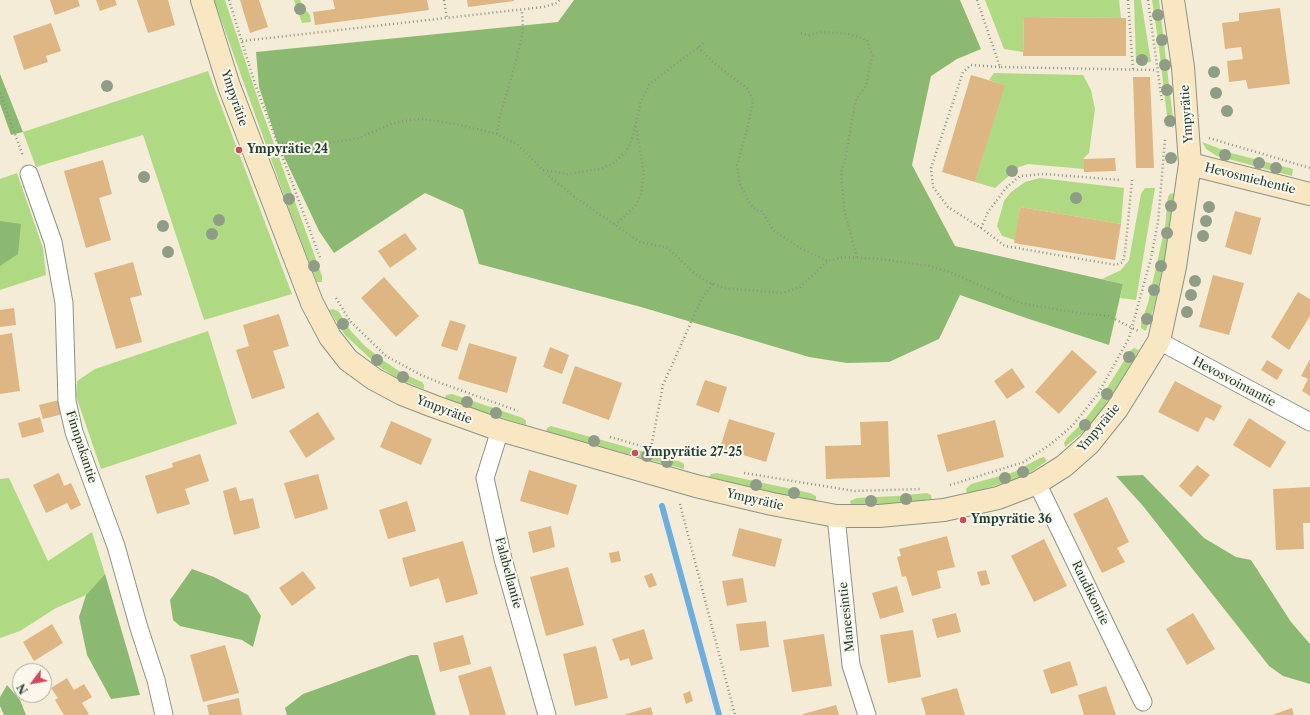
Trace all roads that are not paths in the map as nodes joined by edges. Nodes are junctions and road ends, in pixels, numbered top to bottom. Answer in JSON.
{"nodes":[{"id":1,"x":202,"y":0,"type":"edge"},
{"id":2,"x":1173,"y":0,"type":"edge"},
{"id":3,"x":1190,"y":164,"type":"junction"},
{"id":4,"x":29,"y":174,"type":"dead end"},
{"id":5,"x":1310,"y":194,"type":"edge"},
{"id":6,"x":1159,"y":341,"type":"junction"},
{"id":7,"x":1310,"y":422,"type":"edge"},
{"id":8,"x":500,"y":430,"type":"junction"},
{"id":9,"x":1037,"y":483,"type":"junction"},
{"id":10,"x":836,"y":516,"type":"junction"},
{"id":11,"x":1143,"y":702,"type":"dead end"},
{"id":12,"x":164,"y":715,"type":"edge"},
{"id":13,"x":547,"y":715,"type":"edge"},
{"id":14,"x":867,"y":715,"type":"edge"}],
"edges":[{"from":1,"to":8,"type":"street","name":"Ympyrätie"},
{"from":2,"to":3,"type":"street","name":"Ympyrätie"},
{"from":3,"to":5,"type":"street","name":"Hevosmiehentie"},
{"from":3,"to":6,"type":"street","name":"Ympyrätie"},
{"from":4,"to":12,"type":"street","name":"Finnpakantie"},
{"from":6,"to":7,"type":"street","name":"Hevosvoimantie"},
{"from":6,"to":9,"type":"street","name":"Ympyrätie"},
{"from":8,"to":10,"type":"street","name":"Ympyrätie"},
{"from":8,"to":13,"type":"street","name":"Falabellantie"},
{"from":9,"to":10,"type":"street","name":"Ympyrätie"},
{"from":9,"to":11,"type":"street","name":"Raudikontie"},
{"from":10,"to":14,"type":"street","name":"Maneesintie"}]}
